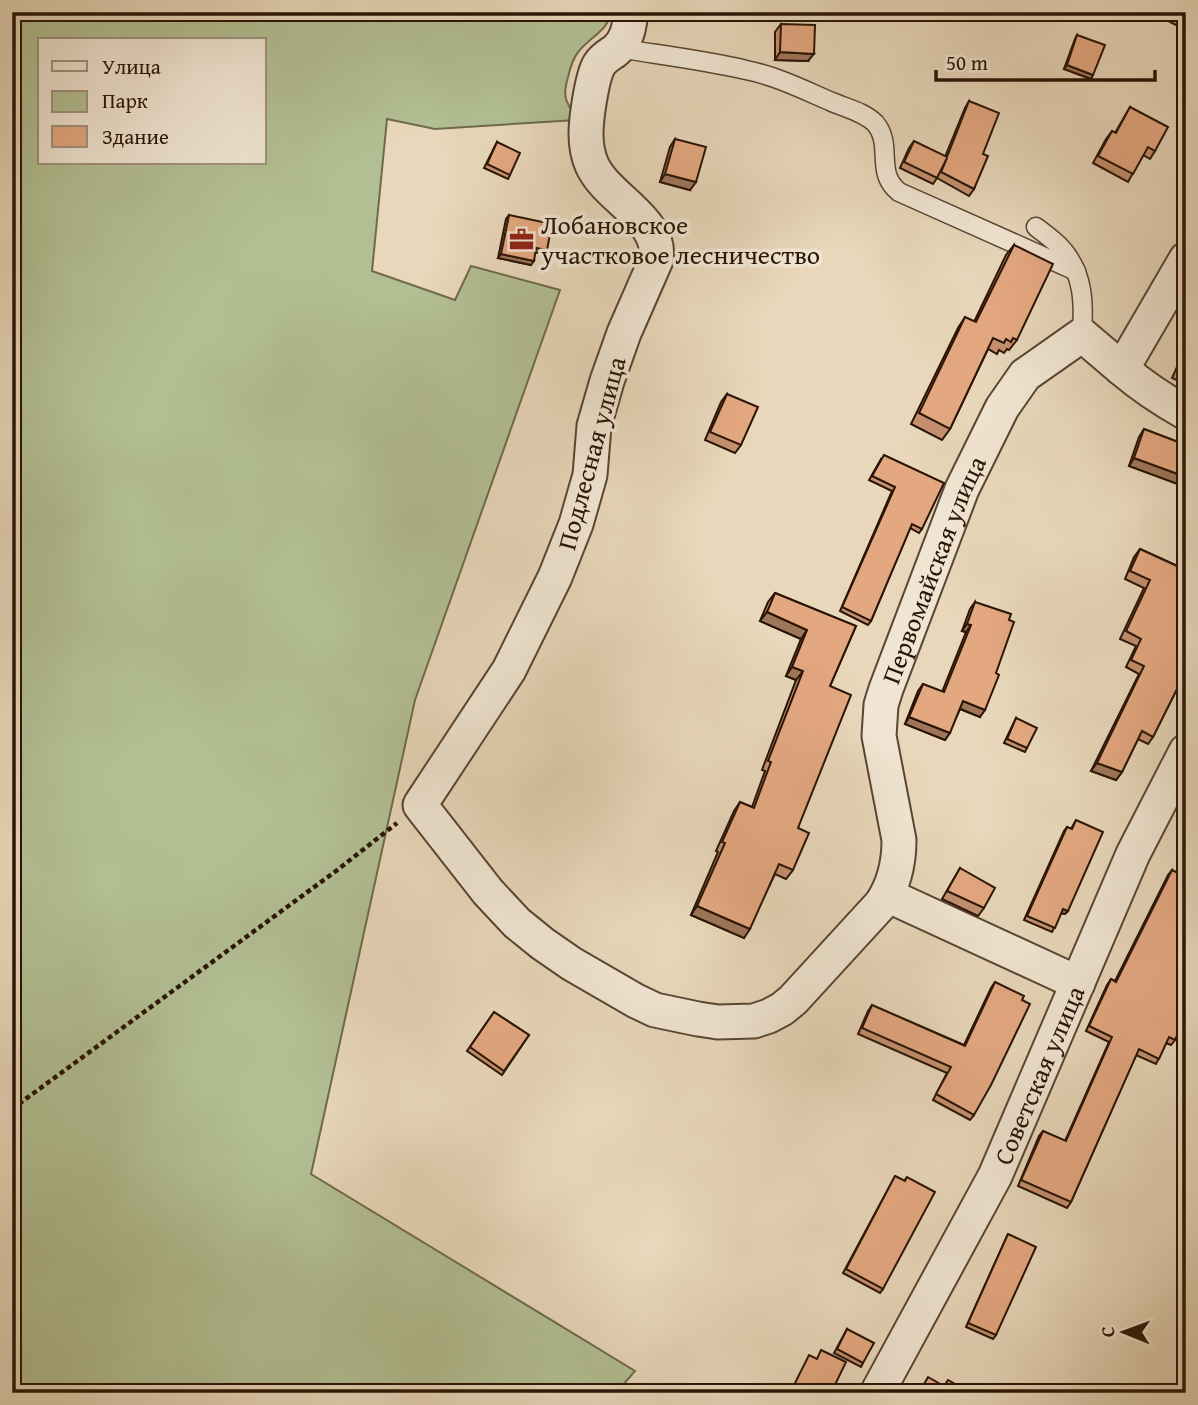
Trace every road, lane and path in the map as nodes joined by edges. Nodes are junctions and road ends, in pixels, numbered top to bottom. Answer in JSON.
{"nodes":[{"id":1,"x":631,"y":12,"type":"edge"},
{"id":2,"x":618,"y":48,"type":"junction"},
{"id":3,"x":1036,"y":227,"type":"dead end"},
{"id":4,"x":1186,"y":259,"type":"edge"},
{"id":5,"x":1076,"y":271,"type":"junction"},
{"id":6,"x":1082,"y":335,"type":"junction"},
{"id":7,"x":1122,"y":369,"type":"junction"},
{"id":8,"x":1186,"y":413,"type":"edge"},
{"id":9,"x":1186,"y":751,"type":"edge"},
{"id":10,"x":420,"y":805,"type":"junction"},
{"id":11,"x":887,"y":895,"type":"junction"},
{"id":12,"x":1078,"y":983,"type":"junction"},
{"id":13,"x":12,"y":1109,"type":"edge"},
{"id":14,"x":877,"y":1393,"type":"edge"}],
"edges":[{"from":1,"to":2,"type":"street","name":"Подлесная улица"},
{"from":2,"to":5,"type":"lane"},
{"from":2,"to":10,"type":"street","name":"Подлесная улица"},
{"from":3,"to":5,"type":"lane"},
{"from":4,"to":7,"type":"street"},
{"from":5,"to":6,"type":"lane"},
{"from":6,"to":7,"type":"street"},
{"from":6,"to":11,"type":"street","name":"Первомайская улица"},
{"from":7,"to":8,"type":"street"},
{"from":9,"to":12,"type":"street","name":"Советская улица"},
{"from":10,"to":11,"type":"street","name":"Первомайская улица"},
{"from":10,"to":13,"type":"path"},
{"from":11,"to":12,"type":"street"},
{"from":12,"to":14,"type":"street","name":"Советская улица"}]}
